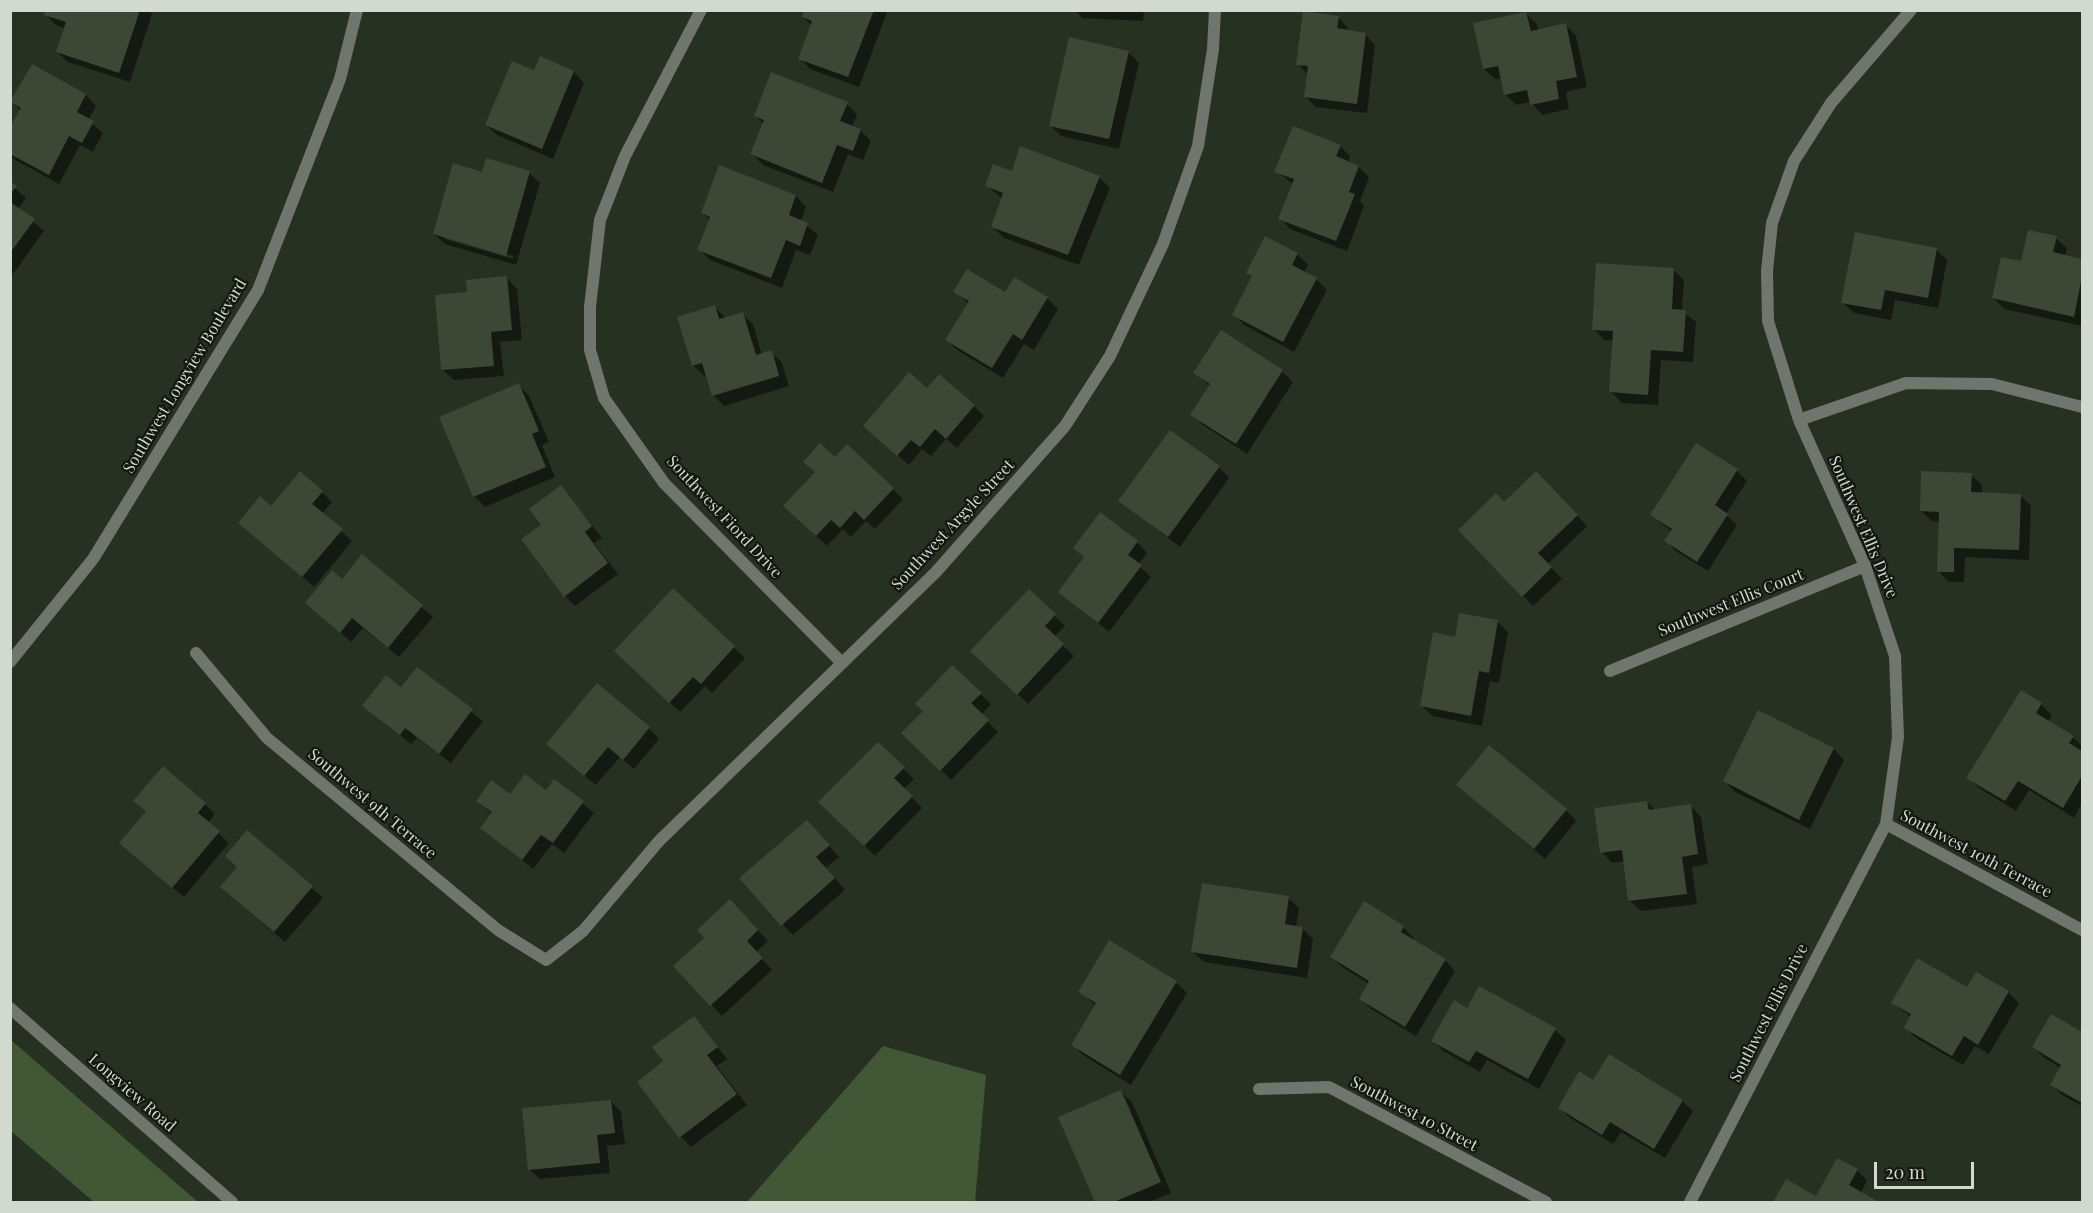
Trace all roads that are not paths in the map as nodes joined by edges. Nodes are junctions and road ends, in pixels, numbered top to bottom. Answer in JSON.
{"nodes":[{"id":1,"x":357,"y":10,"type":"edge"},
{"id":2,"x":701,"y":10,"type":"edge"},
{"id":3,"x":1215,"y":10,"type":"edge"},
{"id":4,"x":1911,"y":10,"type":"edge"},
{"id":5,"x":2082,"y":407,"type":"edge"},
{"id":6,"x":1799,"y":420,"type":"junction"},
{"id":7,"x":1865,"y":566,"type":"junction"},
{"id":8,"x":196,"y":653,"type":"dead end"},
{"id":9,"x":10,"y":662,"type":"edge"},
{"id":10,"x":842,"y":663,"type":"junction"},
{"id":11,"x":1610,"y":671,"type":"dead end"},
{"id":12,"x":1886,"y":824,"type":"junction"},
{"id":13,"x":2082,"y":930,"type":"edge"},
{"id":14,"x":546,"y":960,"type":"joint"},
{"id":15,"x":10,"y":1008,"type":"edge"},
{"id":16,"x":1259,"y":1089,"type":"dead end"},
{"id":17,"x":232,"y":1203,"type":"edge"},
{"id":18,"x":1546,"y":1203,"type":"edge"},
{"id":19,"x":1690,"y":1203,"type":"edge"}],
"edges":[{"from":1,"to":9,"type":"street","name":"Southwest Longview Boulevard"},
{"from":2,"to":10,"type":"street","name":"Southwest Fiord Drive"},
{"from":3,"to":10,"type":"street","name":"Southwest Argyle Street"},
{"from":4,"to":6,"type":"street","name":"Southwest Ellis Drive"},
{"from":5,"to":6,"type":"street"},
{"from":6,"to":7,"type":"street","name":"Southwest Ellis Drive"},
{"from":7,"to":11,"type":"street","name":"Southwest Ellis Court"},
{"from":7,"to":12,"type":"street","name":"Southwest Ellis Drive"},
{"from":8,"to":14,"type":"street","name":"Southwest 9th Terrace"},
{"from":10,"to":14,"type":"street","name":"Southwest Argyle Street"},
{"from":12,"to":13,"type":"street","name":"Southwest 10th Terrace"},
{"from":12,"to":19,"type":"street","name":"Southwest Ellis Drive"},
{"from":15,"to":17,"type":"street","name":"Longview Road"},
{"from":16,"to":18,"type":"street","name":"Southwest 10 Street"}]}
